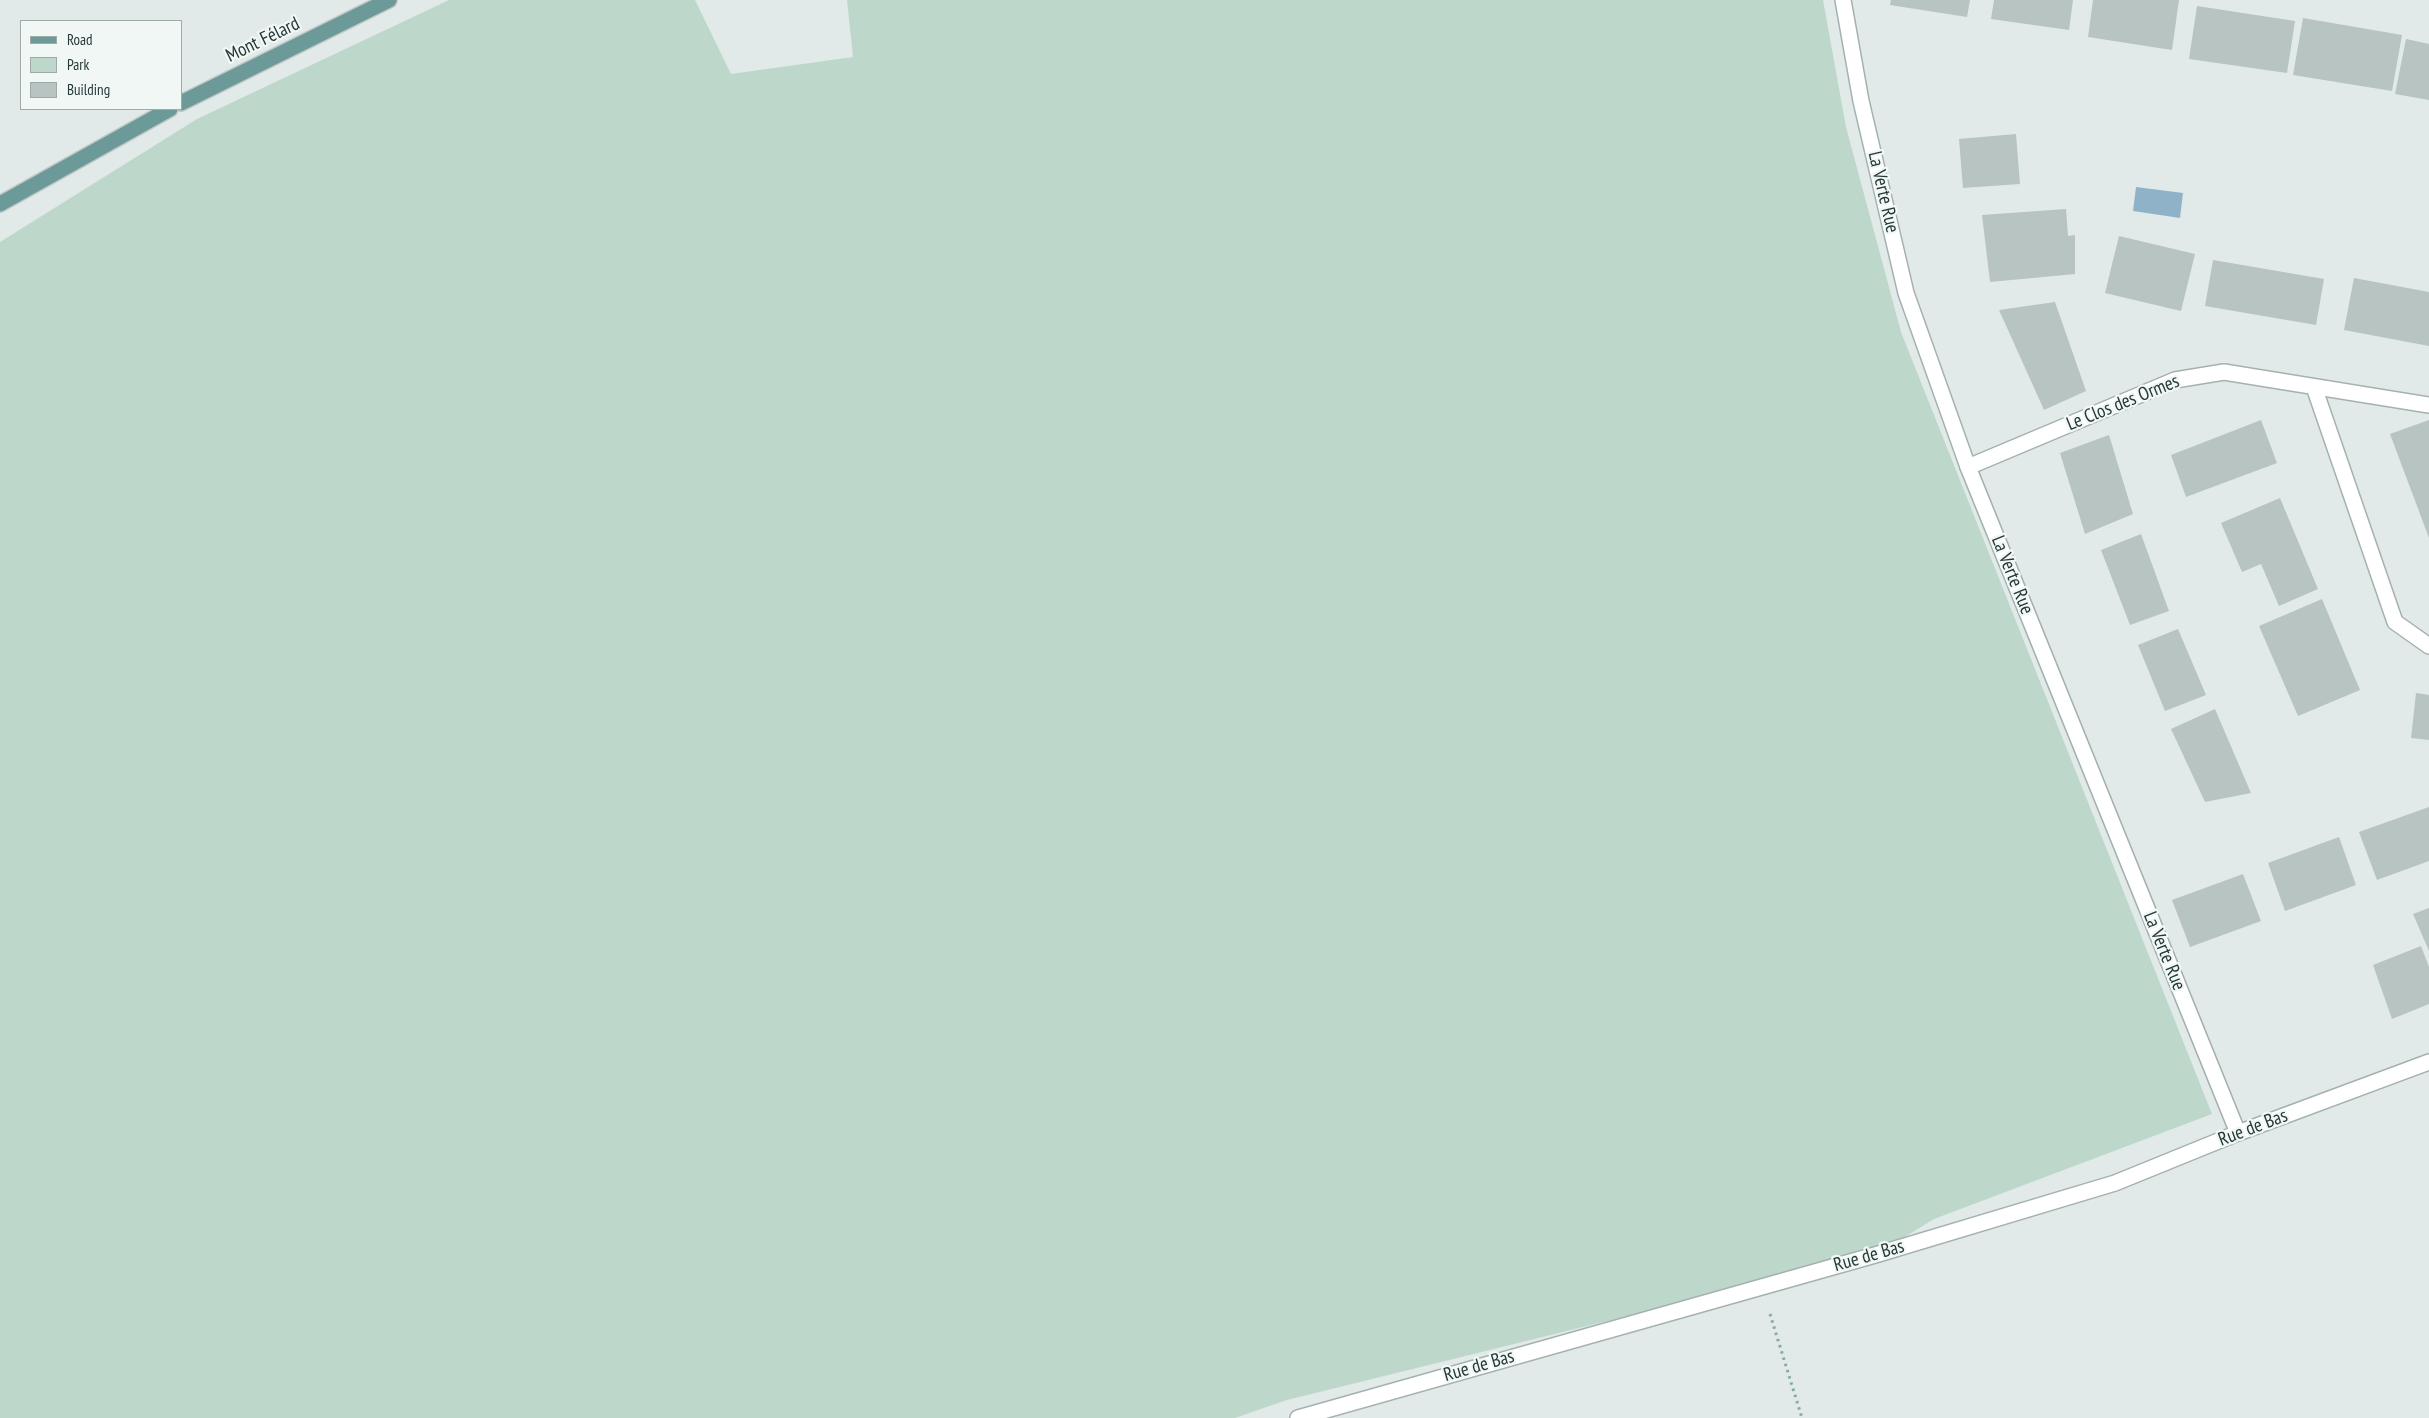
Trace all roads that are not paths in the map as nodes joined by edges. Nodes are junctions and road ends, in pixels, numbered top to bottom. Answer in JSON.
{"nodes":[{"id":1,"x":389,"y":0,"type":"edge"},
{"id":2,"x":1843,"y":0,"type":"edge"},
{"id":3,"x":182,"y":103,"type":"edge"},
{"id":4,"x":168,"y":110,"type":"edge"},
{"id":5,"x":0,"y":204,"type":"edge"},
{"id":6,"x":2314,"y":387,"type":"junction"},
{"id":7,"x":2429,"y":405,"type":"edge"},
{"id":8,"x":1968,"y":467,"type":"junction"},
{"id":9,"x":2429,"y":646,"type":"edge"},
{"id":10,"x":2429,"y":1062,"type":"edge"},
{"id":11,"x":2238,"y":1133,"type":"junction"},
{"id":12,"x":1298,"y":1418,"type":"edge"}],
"edges":[{"from":1,"to":3,"type":"main road","name":"Mont Félard"},
{"from":2,"to":8,"type":"street","name":"La Verte Rue"},
{"from":4,"to":5,"type":"main road"},
{"from":6,"to":7,"type":"street","name":"Le Clos des Ormes"},
{"from":6,"to":8,"type":"street","name":"Le Clos des Ormes"},
{"from":6,"to":9,"type":"street"},
{"from":8,"to":11,"type":"street","name":"La Verte Rue"},
{"from":10,"to":11,"type":"street","name":"Rue de Bas"},
{"from":11,"to":12,"type":"street","name":"Rue de Bas"}]}
